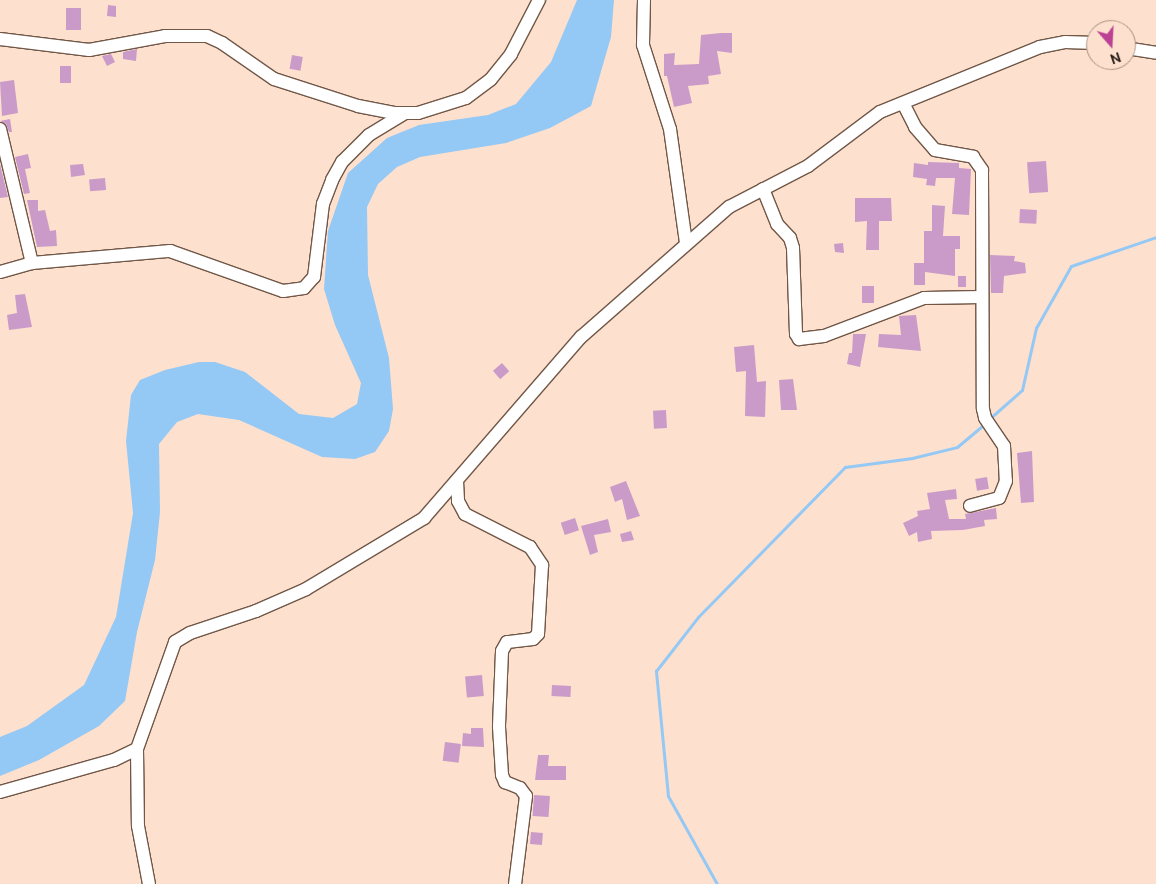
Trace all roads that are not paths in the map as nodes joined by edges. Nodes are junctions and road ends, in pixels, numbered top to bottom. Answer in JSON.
{"nodes":[{"id":1,"x":539,"y":0,"type":"edge"},
{"id":2,"x":644,"y":0,"type":"edge"},
{"id":3,"x":0,"y":39,"type":"edge"},
{"id":4,"x":1086,"y":43,"type":"edge"},
{"id":5,"x":1136,"y":50,"type":"edge"},
{"id":6,"x":1156,"y":53,"type":"edge"},
{"id":7,"x":903,"y":103,"type":"junction"},
{"id":8,"x":405,"y":114,"type":"junction"},
{"id":9,"x":0,"y":129,"type":"edge"},
{"id":10,"x":764,"y":189,"type":"junction"},
{"id":11,"x":686,"y":242,"type":"junction"},
{"id":12,"x":32,"y":263,"type":"junction"},
{"id":13,"x":0,"y":272,"type":"edge"},
{"id":14,"x":981,"y":297,"type":"junction"},
{"id":15,"x":457,"y":482,"type":"junction"},
{"id":16,"x":440,"y":502,"type":"junction"},
{"id":17,"x":970,"y":506,"type":"dead end"},
{"id":18,"x":465,"y":514,"type":"junction"},
{"id":19,"x":137,"y":749,"type":"junction"},
{"id":20,"x":0,"y":792,"type":"edge"},
{"id":21,"x":149,"y":884,"type":"edge"},
{"id":22,"x":515,"y":884,"type":"edge"}],
"edges":[{"from":1,"to":8,"type":"street"},
{"from":2,"to":11,"type":"street"},
{"from":3,"to":8,"type":"street"},
{"from":4,"to":7,"type":"street"},
{"from":5,"to":6,"type":"street"},
{"from":7,"to":10,"type":"street"},
{"from":7,"to":14,"type":"street"},
{"from":8,"to":12,"type":"street"},
{"from":9,"to":12,"type":"street"},
{"from":10,"to":11,"type":"street"},
{"from":10,"to":14,"type":"street"},
{"from":11,"to":15,"type":"street"},
{"from":12,"to":13,"type":"street"},
{"from":14,"to":17,"type":"street"},
{"from":15,"to":16,"type":"street"},
{"from":15,"to":18,"type":"street"},
{"from":16,"to":18,"type":"street"},
{"from":16,"to":19,"type":"street"},
{"from":18,"to":22,"type":"street"},
{"from":19,"to":20,"type":"street"},
{"from":19,"to":21,"type":"street"}]}
